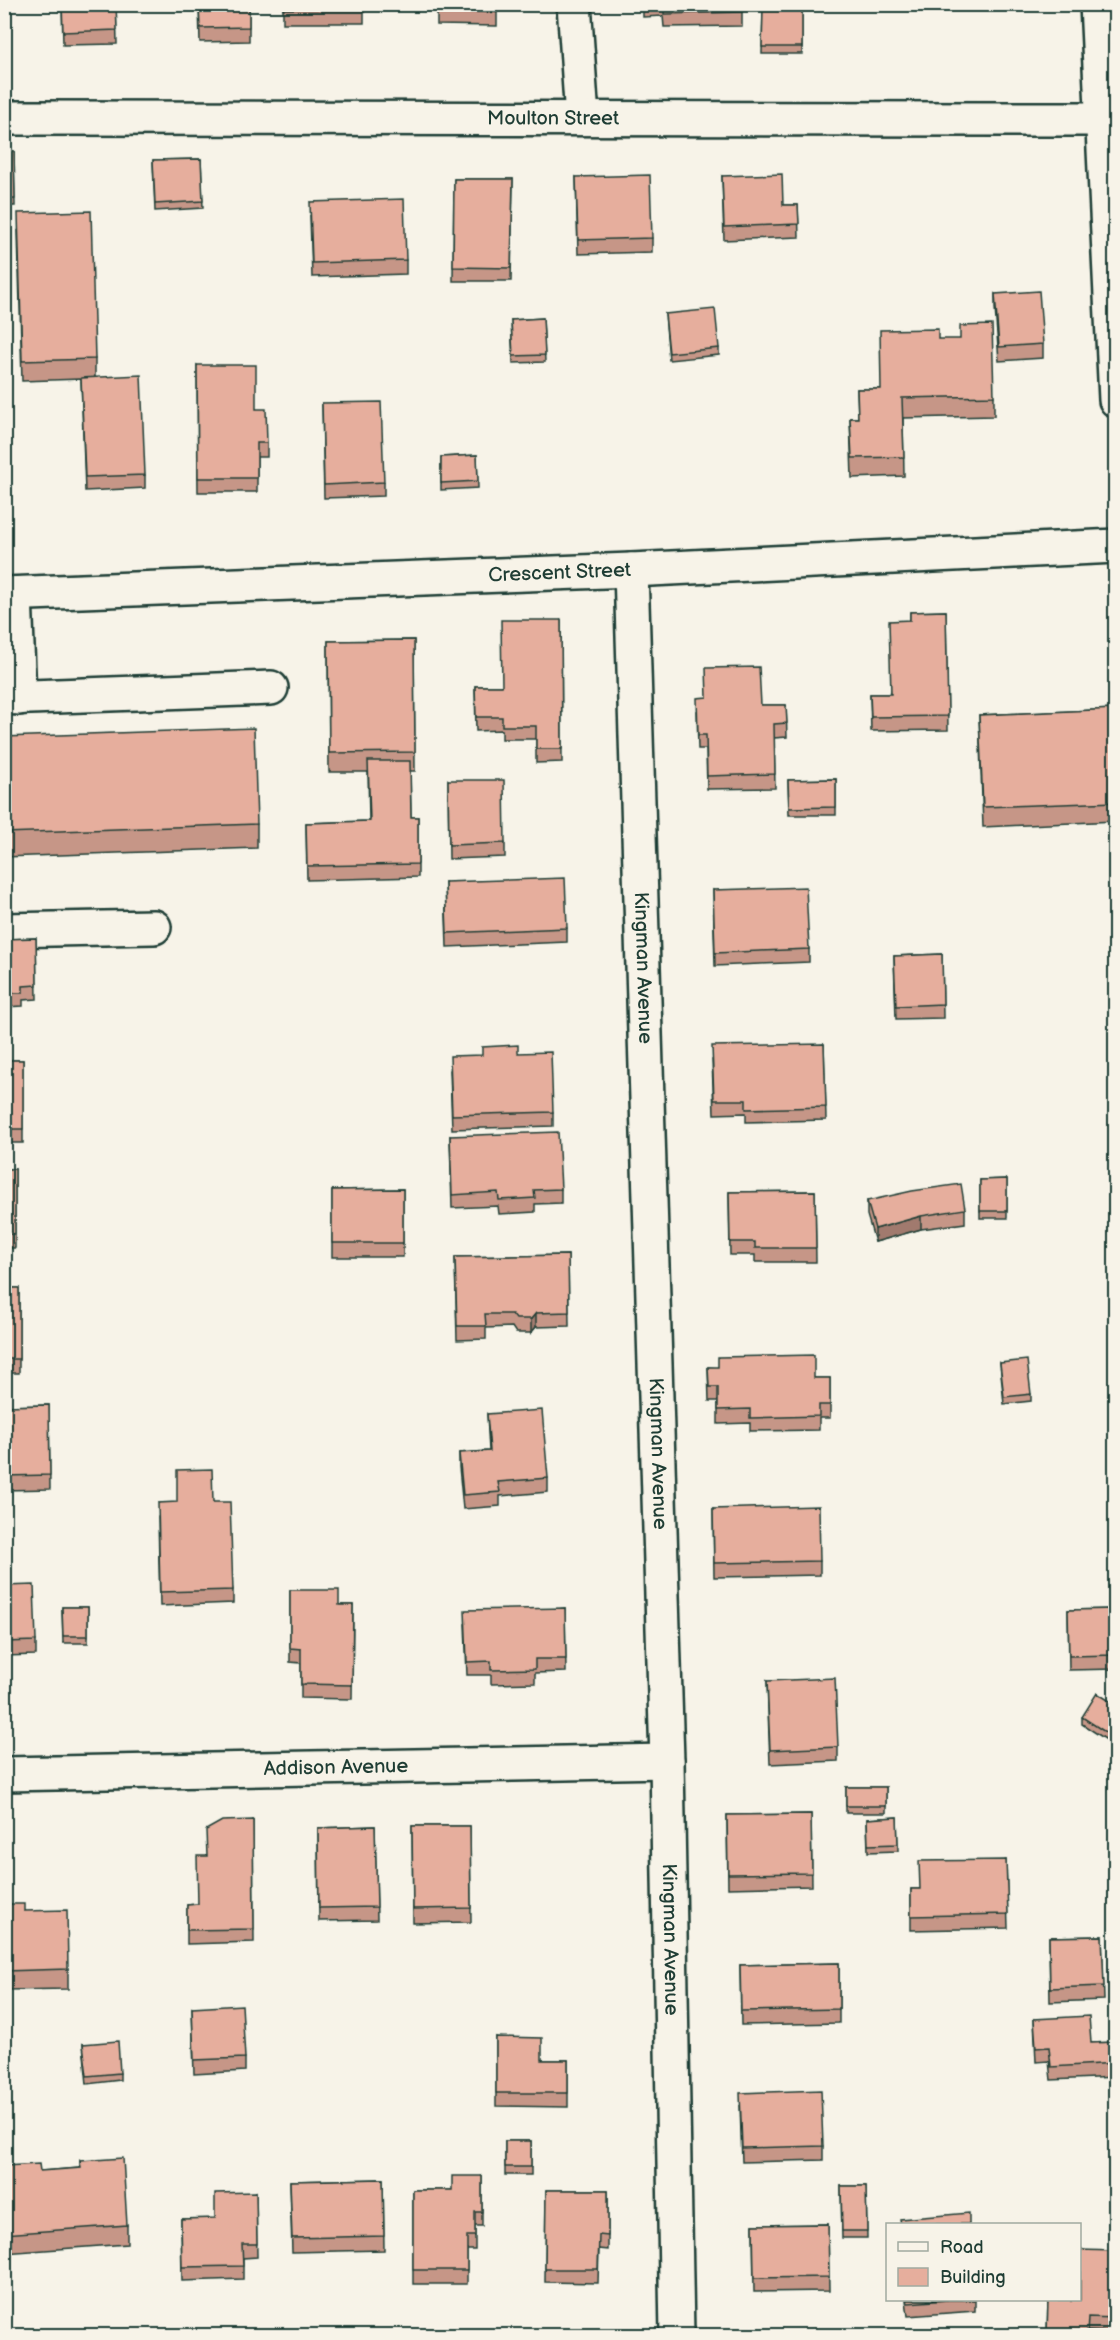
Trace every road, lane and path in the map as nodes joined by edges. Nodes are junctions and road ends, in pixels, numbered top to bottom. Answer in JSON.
{"nodes":[{"id":1,"x":574,"y":4,"type":"edge"},
{"id":2,"x":1097,"y":4,"type":"edge"},
{"id":3,"x":4,"y":118,"type":"edge"},
{"id":4,"x":582,"y":118,"type":"junction"},
{"id":5,"x":1102,"y":119,"type":"junction"},
{"id":6,"x":1116,"y":400,"type":"edge"},
{"id":7,"x":1115,"y":546,"type":"edge"},
{"id":8,"x":1116,"y":564,"type":"edge"},
{"id":9,"x":631,"y":570,"type":"junction"},
{"id":10,"x":10,"y":594,"type":"edge"},
{"id":11,"x":271,"y":688,"type":"dead end"},
{"id":12,"x":12,"y":698,"type":"edge"},
{"id":13,"x":154,"y":927,"type":"dead end"},
{"id":14,"x":4,"y":930,"type":"edge"},
{"id":15,"x":667,"y":1761,"type":"junction"},
{"id":16,"x":4,"y":1774,"type":"edge"},
{"id":17,"x":676,"y":2336,"type":"edge"}],
"edges":[{"from":1,"to":4,"type":"street"},
{"from":2,"to":5,"type":"street"},
{"from":3,"to":4,"type":"street","name":"Moulton Street"},
{"from":4,"to":5,"type":"street","name":"Moulton Street"},
{"from":5,"to":6,"type":"street"},
{"from":7,"to":8,"type":"street"},
{"from":7,"to":9,"type":"street","name":"Crescent Street"},
{"from":9,"to":10,"type":"street","name":"Crescent Street"},
{"from":9,"to":15,"type":"street","name":"Kingman Avenue"},
{"from":10,"to":12,"type":"street"},
{"from":11,"to":12,"type":"street"},
{"from":13,"to":14,"type":"street"},
{"from":15,"to":16,"type":"street","name":"Addison Avenue"},
{"from":15,"to":17,"type":"street","name":"Kingman Avenue"}]}
